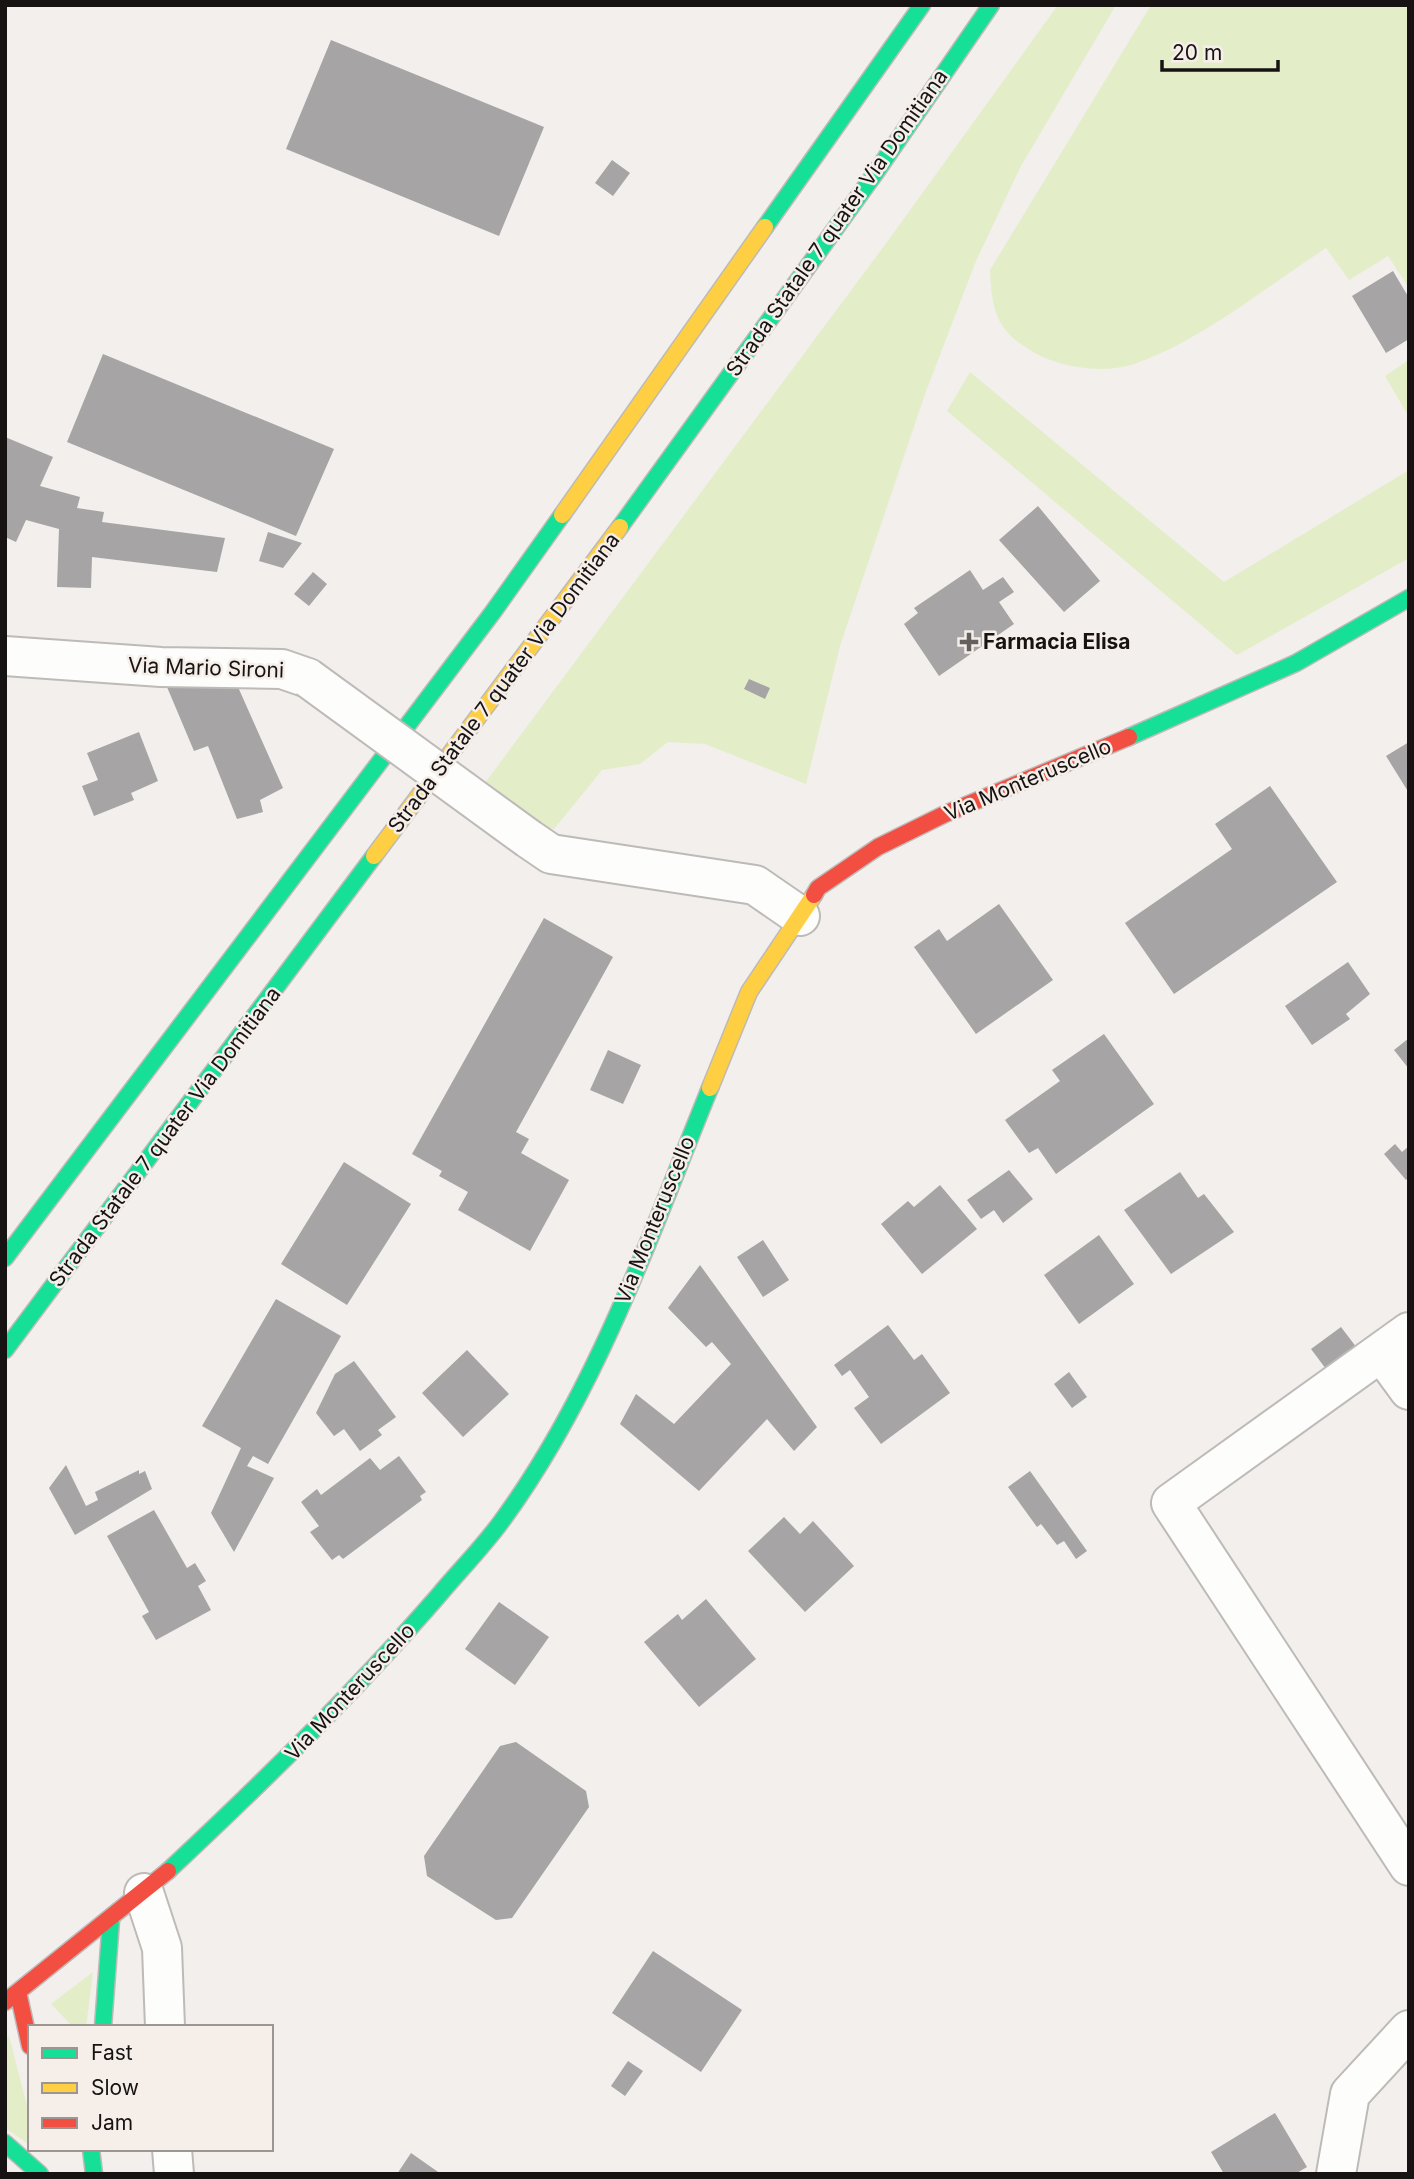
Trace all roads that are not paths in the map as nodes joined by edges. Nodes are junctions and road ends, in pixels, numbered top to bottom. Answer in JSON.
{"nodes":[{"id":1,"x":922,"y":5,"type":"edge"},
{"id":2,"x":990,"y":5,"type":"edge"},
{"id":3,"x":1409,"y":598,"type":"edge"},
{"id":4,"x":5,"y":656,"type":"edge"},
{"id":5,"x":800,"y":916,"type":"junction"},
{"id":6,"x":5,"y":1258,"type":"edge"},
{"id":7,"x":1396,"y":1343,"type":"edge"},
{"id":8,"x":5,"y":1350,"type":"edge"},
{"id":9,"x":1409,"y":1390,"type":"edge"},
{"id":10,"x":1409,"y":1866,"type":"edge"},
{"id":11,"x":144,"y":1893,"type":"junction"},
{"id":12,"x":111,"y":1920,"type":"junction"},
{"id":13,"x":12,"y":1997,"type":"edge"},
{"id":14,"x":35,"y":2006,"type":"dead end"},
{"id":15,"x":103,"y":2025,"type":"edge"},
{"id":16,"x":165,"y":2025,"type":"edge"},
{"id":17,"x":1409,"y":2030,"type":"edge"},
{"id":18,"x":28,"y":2041,"type":"edge"},
{"id":19,"x":5,"y":2143,"type":"edge"},
{"id":20,"x":91,"y":2151,"type":"edge"},
{"id":21,"x":172,"y":2151,"type":"edge"},
{"id":22,"x":40,"y":2174,"type":"edge"},
{"id":23,"x":93,"y":2174,"type":"edge"},
{"id":24,"x":174,"y":2174,"type":"edge"},
{"id":25,"x":1336,"y":2174,"type":"edge"}],
"edges":[{"from":1,"to":6,"type":"main road"},
{"from":2,"to":8,"type":"main road","name":"Strada Statale 7 quater Via Domitiana"},
{"from":3,"to":5,"type":"main road","name":"Via Monteruscello"},
{"from":4,"to":5,"type":"street","name":"Via Mario Sironi","bridge":true},
{"from":5,"to":11,"type":"main road","name":"Via Monteruscello"},
{"from":7,"to":9,"type":"street"},
{"from":7,"to":10,"type":"street"},
{"from":11,"to":12,"type":"main road","name":"Via Monteruscello"},
{"from":11,"to":16,"type":"street"},
{"from":12,"to":13,"type":"main road","name":"Via Monteruscello"},
{"from":12,"to":15,"type":"main road"},
{"from":13,"to":14,"type":"main road"},
{"from":13,"to":18,"type":"main road"},
{"from":17,"to":25,"type":"street"},
{"from":19,"to":22,"type":"main road"},
{"from":20,"to":23,"type":"main road"},
{"from":21,"to":24,"type":"street"}]}
